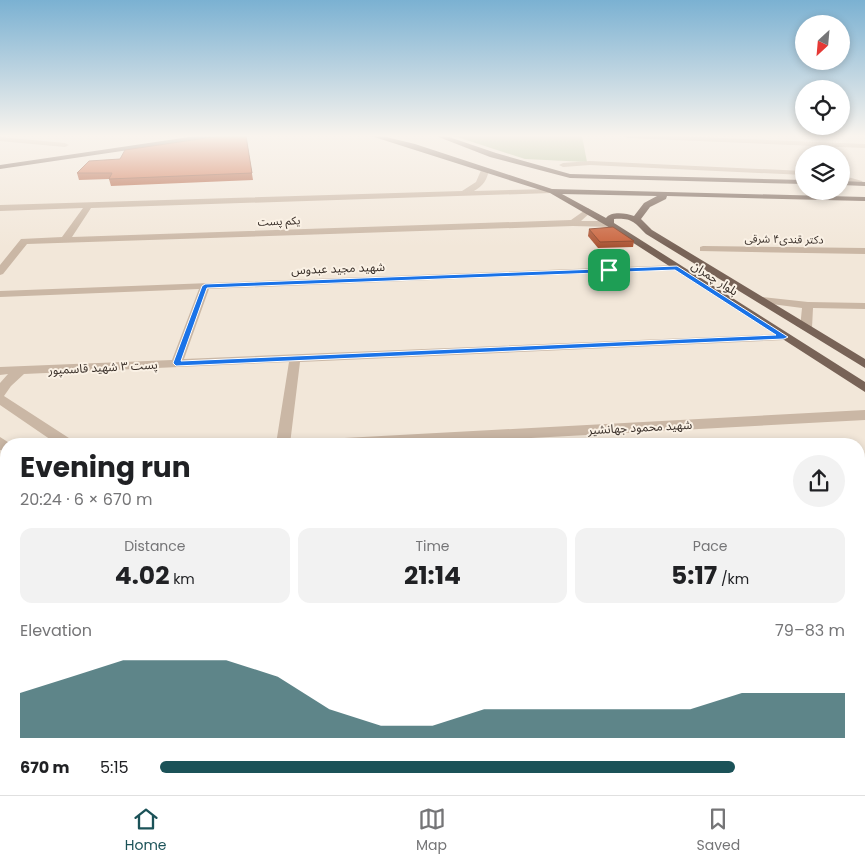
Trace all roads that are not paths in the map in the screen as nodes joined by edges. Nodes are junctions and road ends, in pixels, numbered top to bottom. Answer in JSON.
{"nodes":[{"id":1,"x":485,"y":173,"type":"edge"},
{"id":2,"x":495,"y":173,"type":"edge"},
{"id":3,"x":559,"y":173,"type":"edge"},
{"id":4,"x":795,"y":182,"type":"edge"},
{"id":5,"x":551,"y":191,"type":"junction"},
{"id":6,"x":464,"y":193,"type":"junction"},
{"id":7,"x":672,"y":195,"type":"junction"},
{"id":8,"x":865,"y":199,"type":"edge"},
{"id":9,"x":89,"y":205,"type":"junction"},
{"id":10,"x":0,"y":208,"type":"edge"},
{"id":11,"x":588,"y":211,"type":"junction"},
{"id":12,"x":636,"y":219,"type":"junction"},
{"id":13,"x":573,"y":223,"type":"junction"},
{"id":14,"x":610,"y":224,"type":"junction"},
{"id":15,"x":65,"y":240,"type":"junction"},
{"id":16,"x":703,"y":249,"type":"dead end"},
{"id":17,"x":865,"y":251,"type":"edge"},
{"id":18,"x":677,"y":268,"type":"junction"},
{"id":19,"x":0,"y":272,"type":"edge"},
{"id":20,"x":205,"y":286,"type":"junction"},
{"id":21,"x":0,"y":294,"type":"edge"},
{"id":22,"x":760,"y":300,"type":"junction"},
{"id":23,"x":808,"y":305,"type":"junction"},
{"id":24,"x":865,"y":306,"type":"edge"},
{"id":25,"x":806,"y":328,"type":"junction"},
{"id":26,"x":784,"y":337,"type":"junction"},
{"id":27,"x":296,"y":358,"type":"junction"},
{"id":28,"x":176,"y":363,"type":"junction"},
{"id":29,"x":865,"y":364,"type":"edge"},
{"id":30,"x":21,"y":370,"type":"junction"},
{"id":31,"x":0,"y":371,"type":"edge"},
{"id":32,"x":865,"y":388,"type":"edge"},
{"id":33,"x":0,"y":393,"type":"edge"},
{"id":34,"x":0,"y":399,"type":"edge"},
{"id":35,"x":860,"y":415,"type":"edge"},
{"id":36,"x":865,"y":426,"type":"edge"},
{"id":37,"x":58,"y":438,"type":"edge"},
{"id":38,"x":284,"y":438,"type":"edge"},
{"id":39,"x":436,"y":438,"type":"edge"}],
"edges":[{"from":1,"to":6,"type":"street"},
{"from":2,"to":5,"type":"main road"},
{"from":3,"to":4,"type":"main road"},
{"from":5,"to":6,"type":"street"},
{"from":5,"to":7,"type":"main road"},
{"from":5,"to":11,"type":"main road","name":"بلوار چمران"},
{"from":6,"to":9,"type":"street"},
{"from":7,"to":8,"type":"main road"},
{"from":7,"to":12,"type":"main road"},
{"from":9,"to":10,"type":"street"},
{"from":9,"to":15,"type":"street"},
{"from":11,"to":13,"type":"street"},
{"from":11,"to":14,"type":"main road","name":"بلوار چمران"},
{"from":12,"to":14,"type":"main road"},
{"from":12,"to":22,"type":"main road","name":"بلوار چمران"},
{"from":13,"to":14,"type":"street","name":"یکم پست"},
{"from":13,"to":15,"type":"street","name":"یکم پست"},
{"from":14,"to":18,"type":"main road","name":"بلوار چمران"},
{"from":15,"to":19,"type":"street","name":"یکم پست"},
{"from":16,"to":17,"type":"street","name":"دکتر قندی۴ شرقی"},
{"from":18,"to":20,"type":"street","name":"شهید مجید عبدوس"},
{"from":18,"to":26,"type":"main road","name":"بلوار چمران"},
{"from":20,"to":21,"type":"street","name":"شهید مجید عبدوس"},
{"from":20,"to":28,"type":"street"},
{"from":22,"to":23,"type":"street"},
{"from":22,"to":25,"type":"main road","name":"بلوار چمران"},
{"from":23,"to":24,"type":"street"},
{"from":23,"to":25,"type":"street"},
{"from":25,"to":29,"type":"main road","name":"بلوار چمران"},
{"from":26,"to":27,"type":"street","name":"پست ۳ شهید قاسمپور"},
{"from":26,"to":32,"type":"main road","name":"بلوار چمران"},
{"from":27,"to":28,"type":"street","name":"پست ۳ شهید قاسمپور"},
{"from":27,"to":38,"type":"street"},
{"from":28,"to":30,"type":"street","name":"پست ۳ شهید قاسمپور"},
{"from":30,"to":31,"type":"street","name":"پست ۳ شهید قاسمپور"},
{"from":30,"to":33,"type":"street"},
{"from":34,"to":37,"type":"street"},
{"from":35,"to":36,"type":"street"},
{"from":35,"to":39,"type":"street","name":"شهید محمود جهانشیر"}]}
